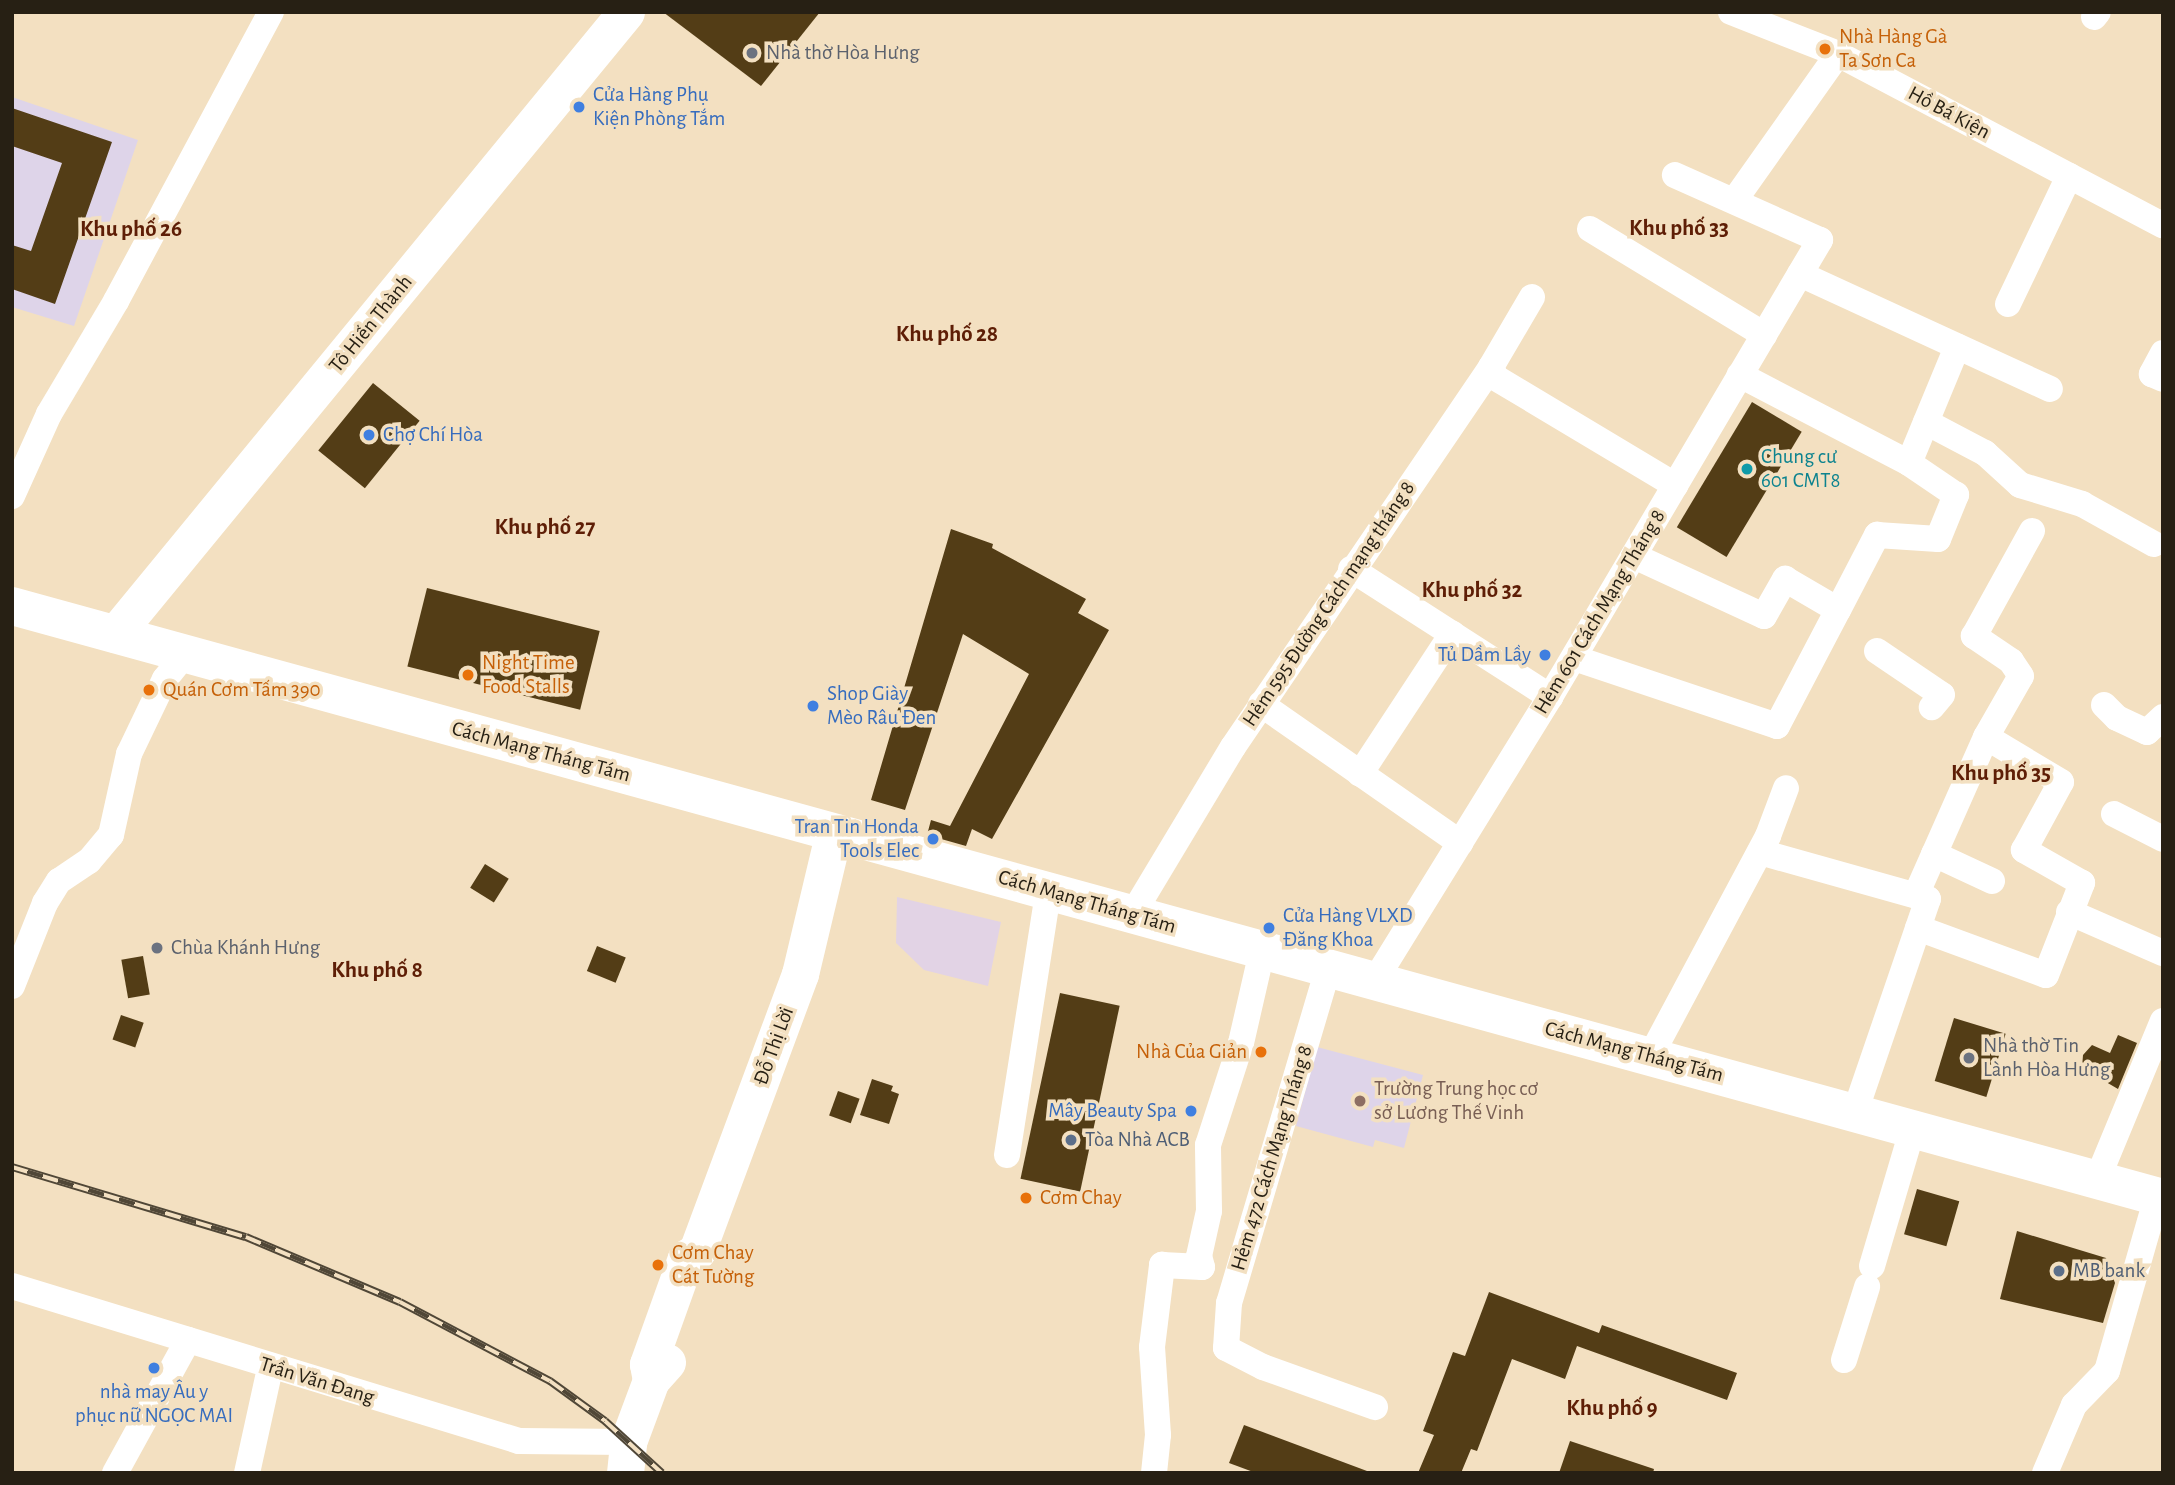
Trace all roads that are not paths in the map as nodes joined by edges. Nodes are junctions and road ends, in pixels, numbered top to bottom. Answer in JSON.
{"nodes":[{"id":1,"x":271,"y":12,"type":"edge"},
{"id":2,"x":626,"y":12,"type":"edge"},
{"id":3,"x":1731,"y":12,"type":"edge"},
{"id":4,"x":1838,"y":54,"type":"junction"},
{"id":5,"x":1675,"y":175,"type":"dead end"},
{"id":6,"x":2069,"y":176,"type":"junction"},
{"id":7,"x":1734,"y":201,"type":"junction"},
{"id":8,"x":2163,"y":226,"type":"edge"},
{"id":9,"x":1590,"y":229,"type":"dead end"},
{"id":10,"x":1800,"y":274,"type":"junction"},
{"id":11,"x":1532,"y":298,"type":"dead end"},
{"id":12,"x":2008,"y":304,"type":"dead end"},
{"id":13,"x":1764,"y":335,"type":"junction"},
{"id":14,"x":1957,"y":347,"type":"junction"},
{"id":15,"x":2163,"y":353,"type":"edge"},
{"id":16,"x":1491,"y":367,"type":"junction"},
{"id":17,"x":1740,"y":376,"type":"junction"},
{"id":18,"x":2163,"y":379,"type":"edge"},
{"id":19,"x":2050,"y":389,"type":"dead end"},
{"id":20,"x":1926,"y":422,"type":"junction"},
{"id":21,"x":1909,"y":463,"type":"junction"},
{"id":22,"x":1675,"y":485,"type":"junction"},
{"id":23,"x":12,"y":496,"type":"edge"},
{"id":24,"x":2032,"y":531,"type":"dead end"},
{"id":25,"x":2154,"y":544,"type":"dead end"},
{"id":26,"x":1634,"y":556,"type":"junction"},
{"id":27,"x":1351,"y":569,"type":"junction"},
{"id":28,"x":12,"y":606,"type":"edge"},
{"id":29,"x":1838,"y":610,"type":"junction"},
{"id":30,"x":115,"y":634,"type":"junction"},
{"id":31,"x":1452,"y":634,"type":"junction"},
{"id":32,"x":1877,"y":651,"type":"dead end"},
{"id":33,"x":186,"y":653,"type":"junction"},
{"id":34,"x":1574,"y":657,"type":"junction"},
{"id":35,"x":1550,"y":697,"type":"junction"},
{"id":36,"x":1261,"y":704,"type":"junction"},
{"id":37,"x":2104,"y":705,"type":"dead end"},
{"id":38,"x":1933,"y":707,"type":"dead end"},
{"id":39,"x":2163,"y":717,"type":"edge"},
{"id":40,"x":1986,"y":737,"type":"junction"},
{"id":41,"x":1360,"y":774,"type":"junction"},
{"id":42,"x":1786,"y":788,"type":"dead end"},
{"id":43,"x":2114,"y":814,"type":"dead end"},
{"id":44,"x":833,"y":835,"type":"junction"},
{"id":45,"x":2163,"y":839,"type":"edge"},
{"id":46,"x":1460,"y":844,"type":"junction"},
{"id":47,"x":1760,"y":852,"type":"junction"},
{"id":48,"x":1934,"y":854,"type":"junction"},
{"id":49,"x":1992,"y":881,"type":"dead end"},
{"id":50,"x":1048,"y":892,"type":"junction"},
{"id":51,"x":1917,"y":896,"type":"junction"},
{"id":52,"x":2069,"y":912,"type":"junction"},
{"id":53,"x":1132,"y":915,"type":"junction"},
{"id":54,"x":1918,"y":928,"type":"junction"},
{"id":55,"x":1262,"y":951,"type":"junction"},
{"id":56,"x":2163,"y":953,"type":"edge"},
{"id":57,"x":1328,"y":969,"type":"junction"},
{"id":58,"x":1374,"y":982,"type":"junction"},
{"id":59,"x":12,"y":986,"type":"edge"},
{"id":60,"x":2163,"y":1021,"type":"edge"},
{"id":61,"x":1650,"y":1057,"type":"junction"},
{"id":62,"x":1855,"y":1112,"type":"junction"},
{"id":63,"x":1913,"y":1128,"type":"junction"},
{"id":64,"x":1007,"y":1155,"type":"dead end"},
{"id":65,"x":2097,"y":1180,"type":"junction"},
{"id":66,"x":2160,"y":1197,"type":"edge"},
{"id":67,"x":12,"y":1286,"type":"edge"},
{"id":68,"x":188,"y":1340,"type":"junction"},
{"id":69,"x":1844,"y":1360,"type":"dead end"},
{"id":70,"x":270,"y":1368,"type":"junction"},
{"id":71,"x":1376,"y":1407,"type":"dead end"},
{"id":72,"x":631,"y":1461,"type":"edge"},
{"id":73,"x":115,"y":1473,"type":"edge"},
{"id":74,"x":247,"y":1473,"type":"edge"},
{"id":75,"x":1154,"y":1473,"type":"edge"},
{"id":76,"x":2045,"y":1473,"type":"edge"}],
"edges":[{"from":1,"to":23,"type":"street"},
{"from":2,"to":30,"type":"main road","name":"Tô Hiến Thành"},
{"from":3,"to":4,"type":"street","name":"Hồ Bá Kiện"},
{"from":4,"to":6,"type":"street","name":"Hồ Bá Kiện"},
{"from":4,"to":7,"type":"street"},
{"from":5,"to":7,"type":"street"},
{"from":6,"to":8,"type":"street","name":"Hồ Bá Kiện"},
{"from":6,"to":12,"type":"street"},
{"from":7,"to":10,"type":"street","name":"Hẻm 601 Cách Mạng Tháng 8"},
{"from":9,"to":13,"type":"street"},
{"from":10,"to":13,"type":"street","name":"Hẻm 601 Cách Mạng Tháng 8"},
{"from":10,"to":14,"type":"street"},
{"from":11,"to":16,"type":"street","name":"Hẻm 595 Đường Cách mạng tháng 8"},
{"from":13,"to":17,"type":"street","name":"Hẻm 601 Cách Mạng Tháng 8"},
{"from":14,"to":19,"type":"street"},
{"from":14,"to":20,"type":"street"},
{"from":15,"to":18,"type":"street"},
{"from":16,"to":22,"type":"street"},
{"from":16,"to":27,"type":"street","name":"Hẻm 595 Đường Cách mạng tháng 8"},
{"from":17,"to":21,"type":"street"},
{"from":17,"to":22,"type":"street","name":"Hẻm 601 Cách Mạng Tháng 8"},
{"from":20,"to":21,"type":"street"},
{"from":20,"to":25,"type":"street"},
{"from":21,"to":29,"type":"street"},
{"from":22,"to":26,"type":"street","name":"Hẻm 601 Cách Mạng Tháng 8"},
{"from":24,"to":40,"type":"street"},
{"from":26,"to":29,"type":"street"},
{"from":26,"to":34,"type":"street","name":"Hẻm 601 Cách Mạng Tháng 8"},
{"from":27,"to":31,"type":"street","name":"Hẻm 595 Đường Cách mạng tháng 8"},
{"from":27,"to":36,"type":"street","name":"Hẻm 595 Đường Cách mạng tháng 8"},
{"from":28,"to":30,"type":"main road","name":"Cách Mạng Tháng Tám"},
{"from":29,"to":34,"type":"street"},
{"from":30,"to":33,"type":"main road","name":"Cách Mạng Tháng Tám"},
{"from":31,"to":35,"type":"street","name":"Hẻm 595 Đường Cách mạng tháng 8"},
{"from":31,"to":41,"type":"street"},
{"from":32,"to":38,"type":"street"},
{"from":33,"to":44,"type":"main road","name":"Cách Mạng Tháng Tám"},
{"from":33,"to":59,"type":"street"},
{"from":34,"to":35,"type":"street","name":"Hẻm 601 Cách Mạng Tháng 8"},
{"from":35,"to":46,"type":"street","name":"Hẻm 601 Cách Mạng Tháng 8"},
{"from":36,"to":41,"type":"street"},
{"from":36,"to":53,"type":"street","name":"Hẻm 595 Đường Cách mạng tháng 8"},
{"from":37,"to":39,"type":"street"},
{"from":40,"to":48,"type":"street"},
{"from":40,"to":52,"type":"street"},
{"from":41,"to":46,"type":"street"},
{"from":42,"to":47,"type":"street"},
{"from":43,"to":45,"type":"street"},
{"from":44,"to":50,"type":"main road","name":"Cách Mạng Tháng Tám"},
{"from":44,"to":72,"type":"main road","name":"Đỗ Thị Lời"},
{"from":46,"to":58,"type":"street","name":"Hẻm 601 Cách Mạng Tháng 8"},
{"from":47,"to":51,"type":"street"},
{"from":47,"to":61,"type":"street"},
{"from":48,"to":49,"type":"street"},
{"from":48,"to":51,"type":"street"},
{"from":50,"to":53,"type":"main road","name":"Cách Mạng Tháng Tám"},
{"from":50,"to":64,"type":"street"},
{"from":51,"to":54,"type":"street"},
{"from":52,"to":54,"type":"street"},
{"from":52,"to":56,"type":"street"},
{"from":53,"to":55,"type":"main road","name":"Cách Mạng Tháng Tám"},
{"from":54,"to":62,"type":"street"},
{"from":55,"to":57,"type":"main road","name":"Cách Mạng Tháng Tám"},
{"from":55,"to":75,"type":"street"},
{"from":57,"to":58,"type":"main road","name":"Cách Mạng Tháng Tám"},
{"from":57,"to":71,"type":"street","name":"Hẻm 472 Cách Mạng Tháng 8"},
{"from":58,"to":61,"type":"main road","name":"Cách Mạng Tháng Tám"},
{"from":60,"to":65,"type":"street"},
{"from":61,"to":62,"type":"main road","name":"Cách Mạng Tháng Tám"},
{"from":62,"to":63,"type":"main road","name":"Cách Mạng Tháng Tám"},
{"from":63,"to":65,"type":"main road","name":"Cách Mạng Tháng Tám"},
{"from":63,"to":69,"type":"street"},
{"from":65,"to":66,"type":"main road","name":"Cách Mạng Tháng Tám"},
{"from":66,"to":76,"type":"street"},
{"from":67,"to":68,"type":"street","name":"Trần Văn Ðang"},
{"from":68,"to":70,"type":"street","name":"Trần Văn Ðang"},
{"from":68,"to":73,"type":"street"},
{"from":70,"to":72,"type":"street","name":"Trần Văn Ðang"},
{"from":70,"to":74,"type":"street"}]}
